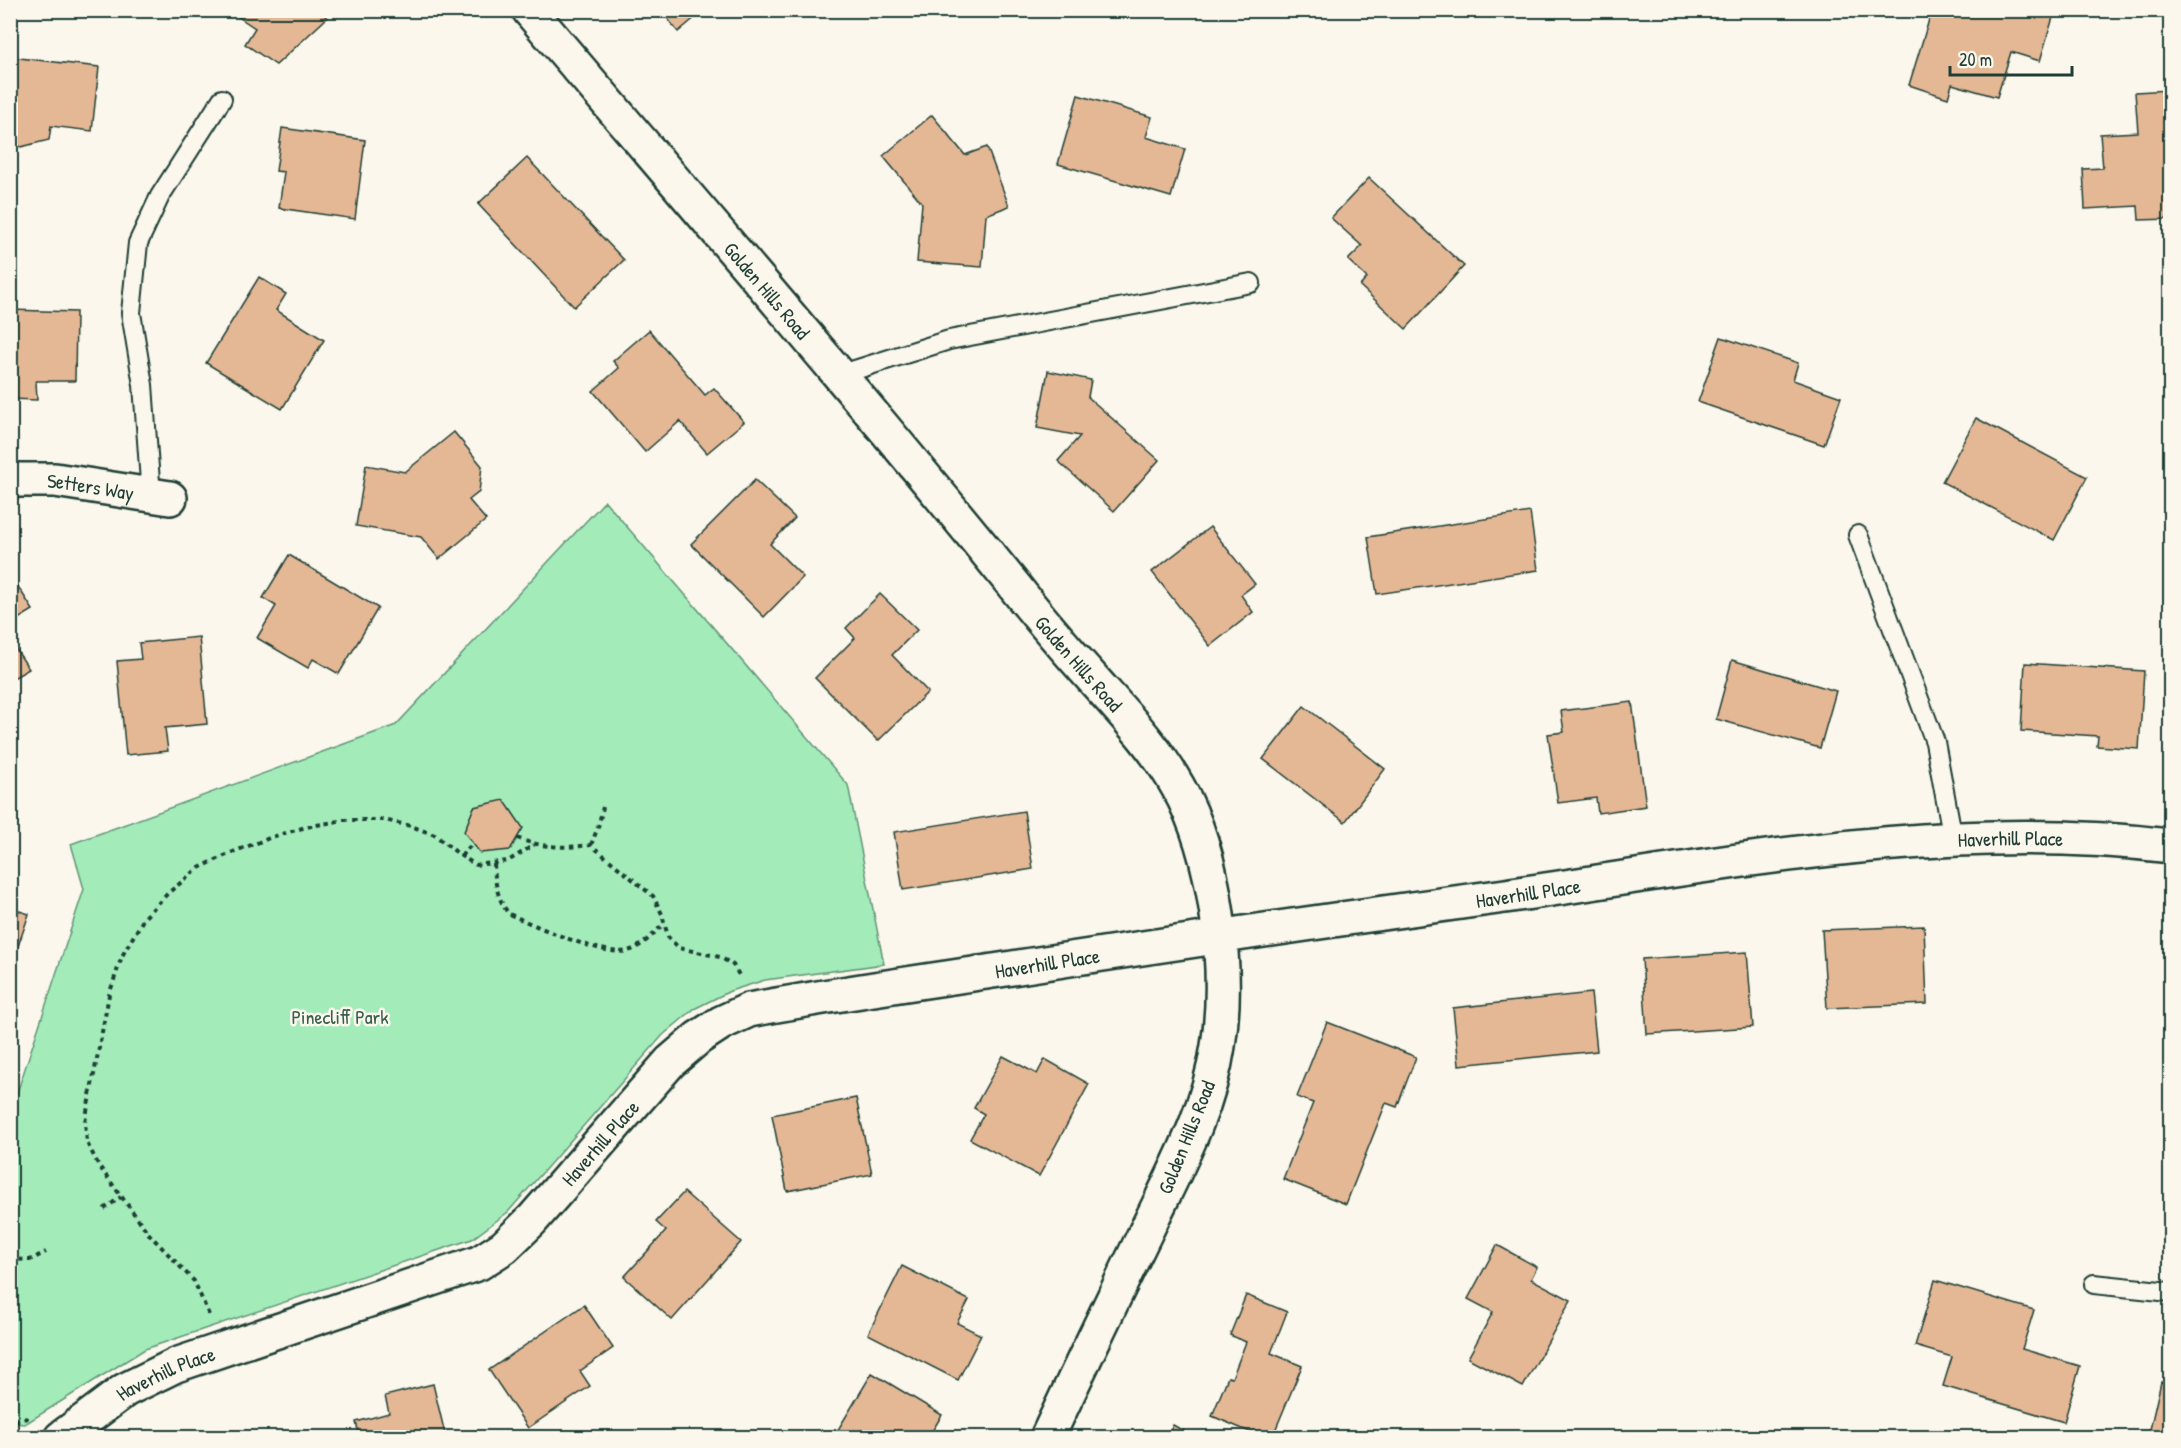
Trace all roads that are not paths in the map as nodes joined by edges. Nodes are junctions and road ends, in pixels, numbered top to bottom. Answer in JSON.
{"nodes":[{"id":1,"x":529,"y":10,"type":"edge"},
{"id":2,"x":222,"y":99,"type":"dead end"},
{"id":3,"x":1251,"y":283,"type":"dead end"},
{"id":4,"x":838,"y":375,"type":"junction"},
{"id":5,"x":10,"y":480,"type":"edge"},
{"id":6,"x":160,"y":497,"type":"joint"},
{"id":7,"x":1858,"y":535,"type":"dead end"},
{"id":8,"x":1953,"y":839,"type":"junction"},
{"id":9,"x":2170,"y":846,"type":"edge"},
{"id":10,"x":1219,"y":936,"type":"junction"},
{"id":11,"x":2094,"y":1284,"type":"dead end"},
{"id":12,"x":2170,"y":1293,"type":"edge"},
{"id":13,"x":61,"y":1437,"type":"edge"},
{"id":14,"x":1047,"y":1437,"type":"edge"}],
"edges":[{"from":1,"to":4,"type":"street","name":"Golden Hills Road"},
{"from":2,"to":6,"type":"lane"},
{"from":3,"to":4,"type":"lane"},
{"from":4,"to":10,"type":"street","name":"Golden Hills Road"},
{"from":5,"to":6,"type":"street","name":"Setters Way"},
{"from":7,"to":8,"type":"lane"},
{"from":8,"to":9,"type":"street","name":"Haverhill Place"},
{"from":8,"to":10,"type":"street","name":"Haverhill Place"},
{"from":10,"to":13,"type":"street","name":"Haverhill Place"},
{"from":10,"to":14,"type":"street","name":"Golden Hills Road"},
{"from":11,"to":12,"type":"lane"}]}
